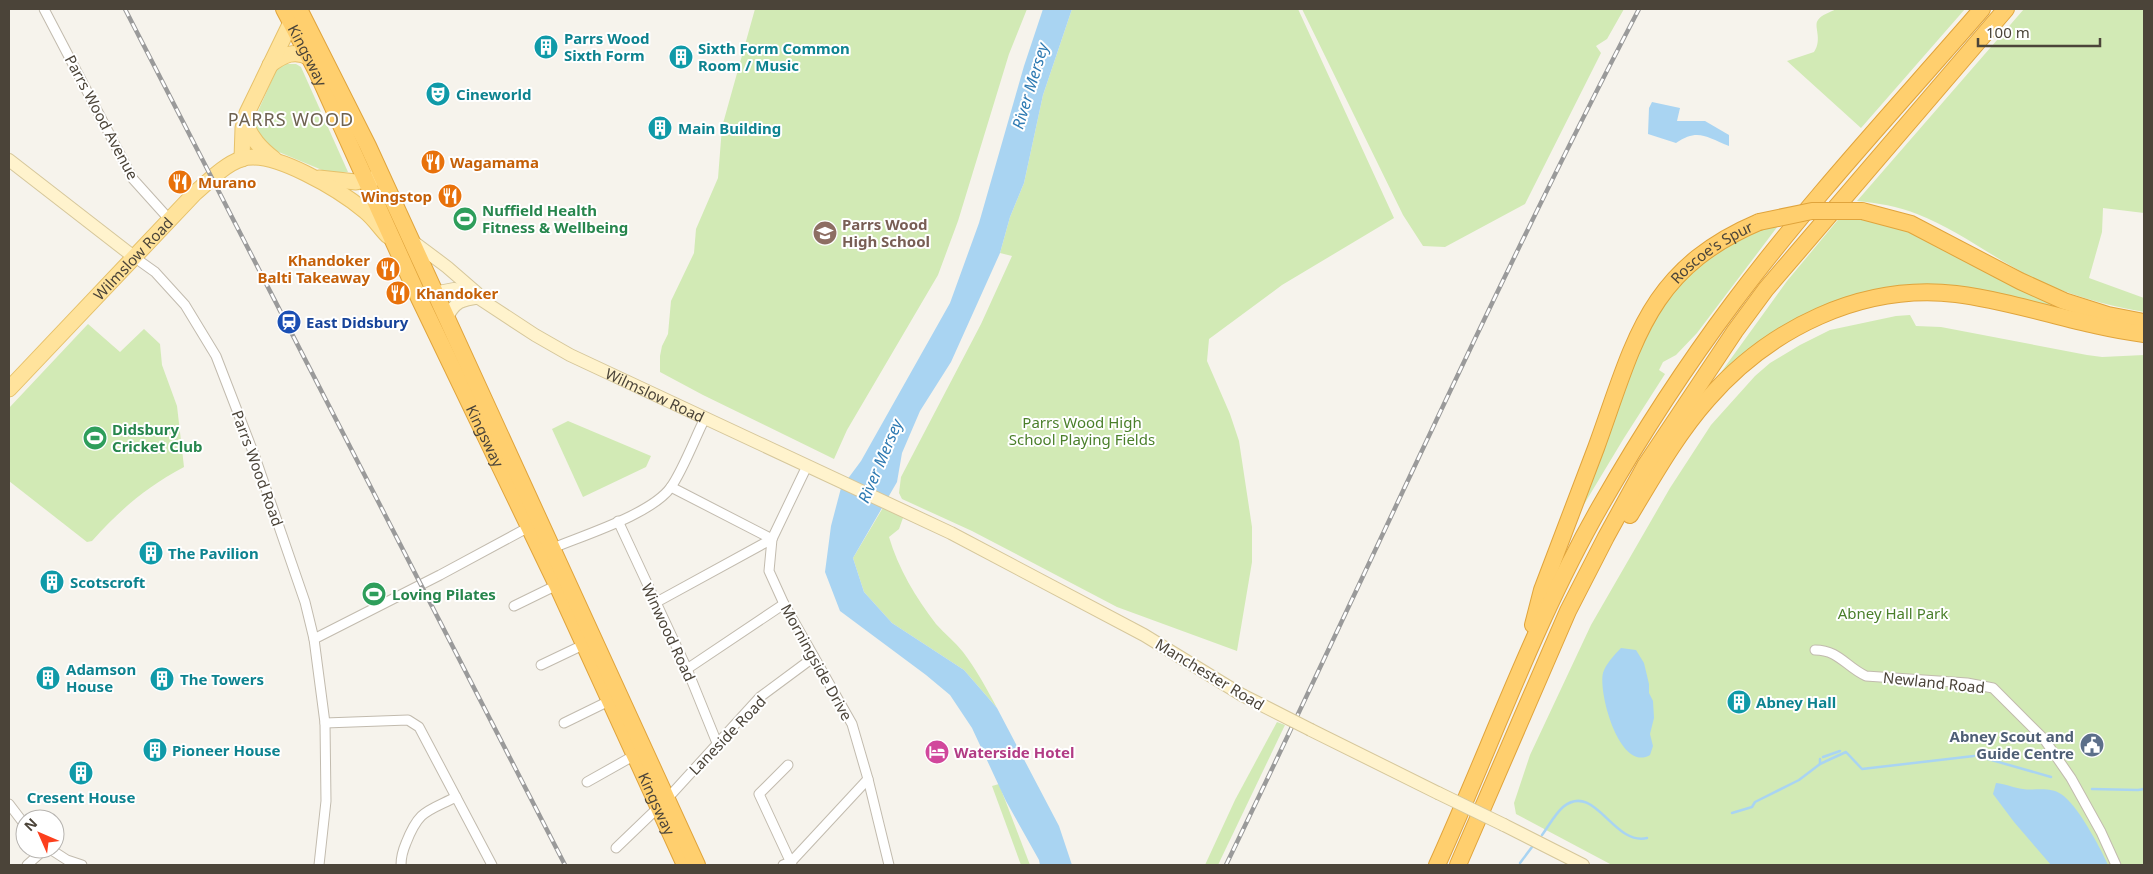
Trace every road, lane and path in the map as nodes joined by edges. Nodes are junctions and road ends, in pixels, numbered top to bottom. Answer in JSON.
{"nodes":[{"id":1,"x":44,"y":9,"type":"edge"},
{"id":2,"x":1982,"y":9,"type":"edge"},
{"id":3,"x":2006,"y":9,"type":"edge"},
{"id":4,"x":293,"y":12,"type":"edge"},
{"id":5,"x":310,"y":58,"type":"junction"},
{"id":6,"x":270,"y":64,"type":"junction"},
{"id":7,"x":245,"y":120,"type":"junction"},
{"id":8,"x":242,"y":158,"type":"junction"},
{"id":9,"x":274,"y":159,"type":"junction"},
{"id":10,"x":9,"y":160,"type":"edge"},
{"id":11,"x":310,"y":176,"type":"junction"},
{"id":12,"x":375,"y":179,"type":"junction"},
{"id":13,"x":169,"y":220,"type":"junction"},
{"id":14,"x":393,"y":240,"type":"junction"},
{"id":15,"x":411,"y":240,"type":"junction"},
{"id":16,"x":134,"y":256,"type":"junction"},
{"id":17,"x":426,"y":295,"type":"junction"},
{"id":18,"x":480,"y":297,"type":"junction"},
{"id":19,"x":446,"y":319,"type":"junction"},
{"id":20,"x":2144,"y":322,"type":"edge"},
{"id":21,"x":2144,"y":334,"type":"edge"},
{"id":22,"x":9,"y":390,"type":"edge"},
{"id":23,"x":705,"y":418,"type":"junction"},
{"id":24,"x":807,"y":466,"type":"junction"},
{"id":25,"x":838,"y":479,"type":"joint"},
{"id":26,"x":671,"y":487,"type":"junction"},
{"id":27,"x":618,"y":521,"type":"junction"},
{"id":28,"x":529,"y":526,"type":"junction"},
{"id":29,"x":772,"y":540,"type":"junction"},
{"id":30,"x":553,"y":548,"type":"junction"},
{"id":31,"x":557,"y":585,"type":"junction"},
{"id":32,"x":655,"y":602,"type":"junction"},
{"id":33,"x":784,"y":604,"type":"junction"},
{"id":34,"x":514,"y":606,"type":"dead end"},
{"id":35,"x":1568,"y":611,"type":"junction"},
{"id":36,"x":314,"y":639,"type":"junction"},
{"id":37,"x":583,"y":644,"type":"junction"},
{"id":38,"x":1815,"y":650,"type":"dead end"},
{"id":39,"x":814,"y":657,"type":"junction"},
{"id":40,"x":540,"y":665,"type":"dead end"},
{"id":41,"x":1522,"y":666,"type":"junction"},
{"id":42,"x":686,"y":669,"type":"junction"},
{"id":43,"x":609,"y":701,"type":"junction"},
{"id":44,"x":325,"y":723,"type":"junction"},
{"id":45,"x":564,"y":723,"type":"dead end"},
{"id":46,"x":717,"y":743,"type":"junction"},
{"id":47,"x":635,"y":755,"type":"junction"},
{"id":48,"x":788,"y":765,"type":"dead end"},
{"id":49,"x":868,"y":779,"type":"junction"},
{"id":50,"x":587,"y":782,"type":"dead end"},
{"id":51,"x":456,"y":797,"type":"junction"},
{"id":52,"x":662,"y":803,"type":"junction"},
{"id":53,"x":616,"y":848,"type":"dead end"},
{"id":54,"x":65,"y":859,"type":"edge"},
{"id":55,"x":789,"y":864,"type":"edge"},
{"id":56,"x":82,"y":865,"type":"edge"},
{"id":57,"x":319,"y":865,"type":"edge"},
{"id":58,"x":401,"y":865,"type":"edge"},
{"id":59,"x":492,"y":865,"type":"edge"},
{"id":60,"x":685,"y":865,"type":"edge"},
{"id":61,"x":697,"y":865,"type":"edge"},
{"id":62,"x":889,"y":865,"type":"edge"},
{"id":63,"x":1437,"y":865,"type":"edge"},
{"id":64,"x":1458,"y":865,"type":"edge"},
{"id":65,"x":1584,"y":865,"type":"edge"},
{"id":66,"x":2116,"y":865,"type":"edge"}],
"edges":[{"from":1,"to":13,"type":"street","name":"Parrs Wood Avenue"},
{"from":2,"to":41,"type":"highway"},
{"from":3,"to":35,"type":"highway"},
{"from":4,"to":5,"type":"highway","name":"Kingsway"},
{"from":4,"to":6,"type":"main road"},
{"from":4,"to":12,"type":"highway","name":"Kingsway"},
{"from":5,"to":6,"type":"main road"},
{"from":5,"to":12,"type":"highway","name":"Kingsway"},
{"from":6,"to":7,"type":"main road"},
{"from":7,"to":8,"type":"main road"},
{"from":7,"to":9,"type":"main road"},
{"from":8,"to":9,"type":"main road"},
{"from":8,"to":13,"type":"main road","name":"Wilmslow Road"},
{"from":9,"to":11,"type":"main road"},
{"from":10,"to":16,"type":"main road","name":"Parrs Wood Road"},
{"from":11,"to":12,"type":"main road"},
{"from":11,"to":14,"type":"main road"},
{"from":12,"to":14,"type":"highway","name":"Kingsway"},
{"from":12,"to":15,"type":"highway","name":"Kingsway"},
{"from":13,"to":16,"type":"main road","name":"Wilmslow Road"},
{"from":14,"to":17,"type":"highway","name":"Kingsway"},
{"from":15,"to":17,"type":"highway","name":"Kingsway"},
{"from":15,"to":18,"type":"main road","name":"Wilmslow Road"},
{"from":16,"to":22,"type":"main road","name":"Wilmslow Road"},
{"from":16,"to":36,"type":"street","name":"Parrs Wood Road"},
{"from":17,"to":18,"type":"main road","name":"Wilmslow Road"},
{"from":17,"to":19,"type":"highway","name":"Kingsway"},
{"from":17,"to":28,"type":"highway","name":"Kingsway"},
{"from":18,"to":19,"type":"main road"},
{"from":18,"to":23,"type":"main road","name":"Wilmslow Road"},
{"from":19,"to":30,"type":"highway","name":"Kingsway"},
{"from":20,"to":41,"type":"highway","name":"Roscoe's Spur","bridge":true},
{"from":21,"to":35,"type":"highway"},
{"from":23,"to":24,"type":"main road","name":"Wilmslow Road"},
{"from":23,"to":26,"type":"street"},
{"from":24,"to":25,"type":"main road","name":"Wilmslow Road"},
{"from":24,"to":29,"type":"street","name":"Morningside Drive"},
{"from":25,"to":65,"type":"main road","name":"Manchester Road","bridge":true},
{"from":26,"to":27,"type":"street"},
{"from":26,"to":29,"type":"street"},
{"from":27,"to":30,"type":"street"},
{"from":27,"to":32,"type":"street","name":"Winwood Road"},
{"from":28,"to":31,"type":"highway","name":"Kingsway"},
{"from":28,"to":36,"type":"street"},
{"from":29,"to":32,"type":"street"},
{"from":29,"to":33,"type":"street","name":"Morningside Drive"},
{"from":30,"to":52,"type":"highway","name":"Kingsway"},
{"from":31,"to":34,"type":"street"},
{"from":31,"to":37,"type":"highway","name":"Kingsway"},
{"from":32,"to":42,"type":"street","name":"Winwood Road"},
{"from":33,"to":39,"type":"street","name":"Morningside Drive"},
{"from":33,"to":42,"type":"street"},
{"from":35,"to":64,"type":"highway"},
{"from":36,"to":44,"type":"street","name":"Parrs Wood Road"},
{"from":37,"to":40,"type":"street"},
{"from":37,"to":43,"type":"highway","name":"Kingsway"},
{"from":38,"to":66,"type":"street","name":"Newland Road"},
{"from":39,"to":46,"type":"street","name":"Laneside Road"},
{"from":39,"to":49,"type":"street","name":"Morningside Drive"},
{"from":41,"to":63,"type":"highway"},
{"from":42,"to":46,"type":"street","name":"Winwood Road"},
{"from":43,"to":45,"type":"street"},
{"from":43,"to":47,"type":"highway","name":"Kingsway"},
{"from":44,"to":51,"type":"street"},
{"from":44,"to":57,"type":"street","name":"Parrs Wood Road"},
{"from":46,"to":52,"type":"street","name":"Laneside Road"},
{"from":47,"to":50,"type":"street"},
{"from":47,"to":52,"type":"highway","name":"Kingsway"},
{"from":48,"to":55,"type":"street"},
{"from":49,"to":55,"type":"street"},
{"from":49,"to":62,"type":"street","name":"Morningside Drive"},
{"from":51,"to":58,"type":"street"},
{"from":51,"to":59,"type":"street"},
{"from":52,"to":53,"type":"street","name":"Laneside Road"},
{"from":52,"to":60,"type":"highway","name":"Kingsway"},
{"from":52,"to":61,"type":"highway","name":"Kingsway"},
{"from":54,"to":56,"type":"street"}]}
